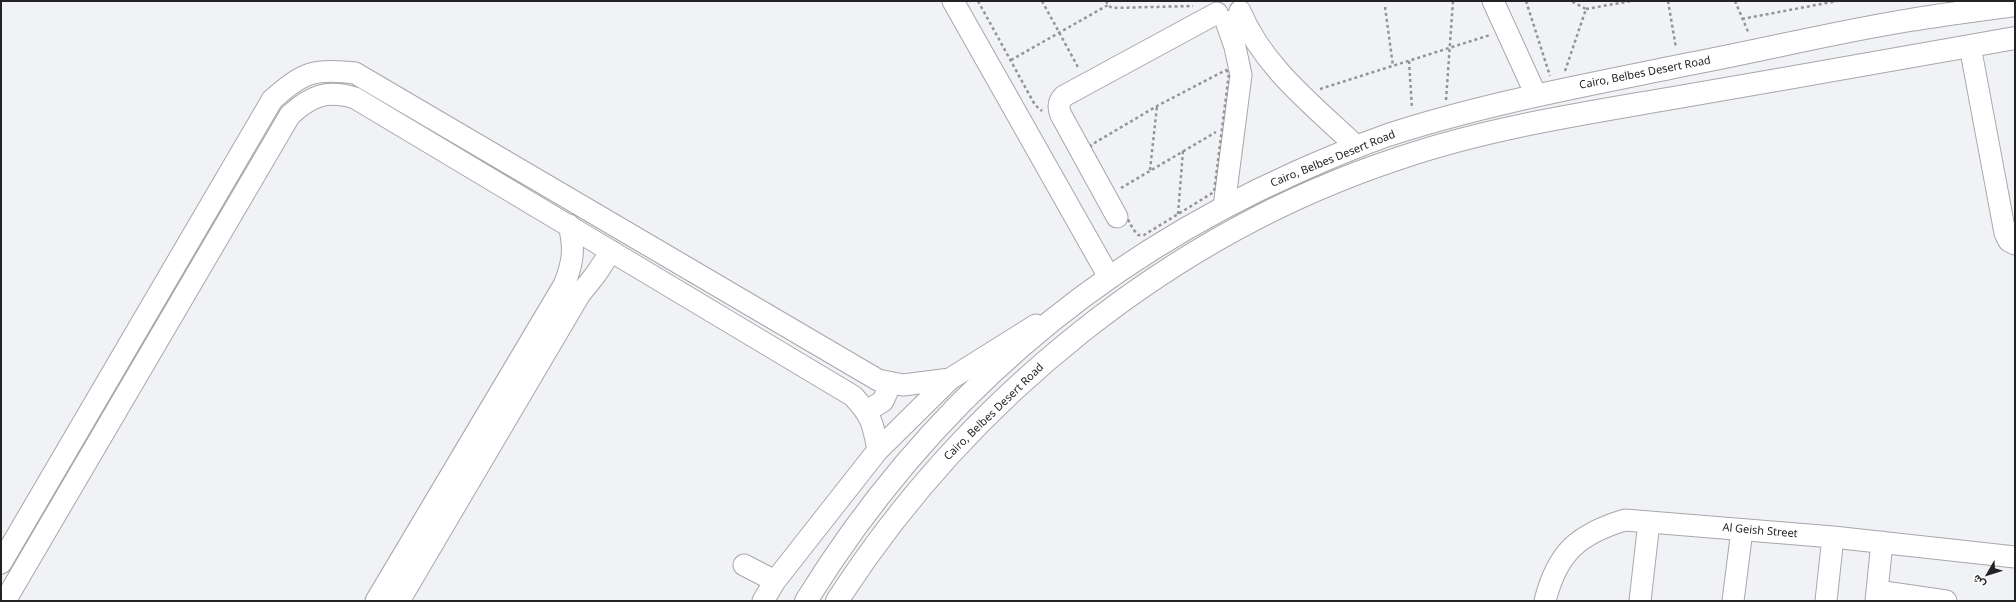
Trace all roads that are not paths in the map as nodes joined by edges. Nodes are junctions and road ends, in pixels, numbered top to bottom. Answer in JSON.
{"nodes":[{"id":1,"x":952,"y":1,"type":"edge"},
{"id":2,"x":1493,"y":1,"type":"edge"},
{"id":3,"x":2015,"y":5,"type":"edge"},
{"id":4,"x":1229,"y":6,"type":"edge"},
{"id":5,"x":1967,"y":12,"type":"junction"},
{"id":6,"x":1908,"y":20,"type":"junction"},
{"id":7,"x":2015,"y":38,"type":"edge"},
{"id":8,"x":1970,"y":46,"type":"junction"},
{"id":9,"x":1914,"y":56,"type":"junction"},
{"id":10,"x":1269,"y":62,"type":"junction"},
{"id":11,"x":1241,"y":75,"type":"junction"},
{"id":12,"x":1550,"y":92,"type":"junction"},
{"id":13,"x":427,"y":115,"type":"junction"},
{"id":14,"x":455,"y":131,"type":"junction"},
{"id":15,"x":418,"y":136,"type":"junction"},
{"id":16,"x":1357,"y":147,"type":"junction"},
{"id":17,"x":445,"y":152,"type":"junction"},
{"id":18,"x":2007,"y":204,"type":"edge"},
{"id":19,"x":1224,"y":207,"type":"junction"},
{"id":20,"x":1117,"y":217,"type":"dead end"},
{"id":21,"x":570,"y":225,"type":"junction"},
{"id":22,"x":2015,"y":244,"type":"edge"},
{"id":23,"x":611,"y":251,"type":"junction"},
{"id":24,"x":572,"y":261,"type":"junction"},
{"id":25,"x":596,"y":274,"type":"junction"},
{"id":26,"x":1109,"y":277,"type":"junction"},
{"id":27,"x":1074,"y":302,"type":"junction"},
{"id":28,"x":950,"y":379,"type":"junction"},
{"id":29,"x":891,"y":383,"type":"junction"},
{"id":30,"x":867,"y":411,"type":"junction"},
{"id":31,"x":878,"y":450,"type":"junction"},
{"id":32,"x":1649,"y":522,"type":"junction"},
{"id":33,"x":1742,"y":530,"type":"junction"},
{"id":34,"x":1833,"y":537,"type":"junction"},
{"id":35,"x":1882,"y":542,"type":"junction"},
{"id":36,"x":2015,"y":557,"type":"edge"},
{"id":37,"x":1,"y":563,"type":"edge"},
{"id":38,"x":744,"y":565,"type":"dead end"},
{"id":39,"x":775,"y":581,"type":"junction"},
{"id":40,"x":1877,"y":596,"type":"edge"},
{"id":41,"x":5,"y":601,"type":"edge"},
{"id":42,"x":376,"y":601,"type":"edge"},
{"id":43,"x":399,"y":601,"type":"edge"},
{"id":44,"x":763,"y":601,"type":"edge"},
{"id":45,"x":806,"y":601,"type":"edge"},
{"id":46,"x":837,"y":601,"type":"edge"},
{"id":47,"x":1545,"y":601,"type":"edge"},
{"id":48,"x":1640,"y":601,"type":"edge"},
{"id":49,"x":1734,"y":601,"type":"edge"},
{"id":50,"x":1826,"y":601,"type":"edge"},
{"id":51,"x":1946,"y":601,"type":"edge"}],
"edges":[{"from":1,"to":26,"type":"street"},
{"from":2,"to":12,"type":"street"},
{"from":3,"to":5,"type":"highway","name":"Cairo, Belbes Desert Road"},
{"from":4,"to":10,"type":"street"},
{"from":4,"to":11,"type":"street"},
{"from":4,"to":20,"type":"street"},
{"from":5,"to":6,"type":"highway","name":"Cairo, Belbes Desert Road"},
{"from":5,"to":8,"type":"highway"},
{"from":6,"to":9,"type":"highway"},
{"from":6,"to":12,"type":"highway","name":"Cairo, Belbes Desert Road"},
{"from":7,"to":8,"type":"highway","name":"Cairo, Belbes Desert Road"},
{"from":8,"to":9,"type":"highway","name":"Cairo, Belbes Desert Road"},
{"from":8,"to":18,"type":"street"},
{"from":9,"to":46,"type":"highway","name":"Cairo, Belbes Desert Road"},
{"from":10,"to":11,"type":"street"},
{"from":10,"to":16,"type":"street"},
{"from":11,"to":19,"type":"street"},
{"from":12,"to":16,"type":"highway","name":"Cairo, Belbes Desert Road"},
{"from":13,"to":14,"type":"street"},
{"from":13,"to":15,"type":"street"},
{"from":13,"to":37,"type":"street"},
{"from":14,"to":17,"type":"street"},
{"from":14,"to":29,"type":"street"},
{"from":15,"to":17,"type":"street"},
{"from":15,"to":41,"type":"street"},
{"from":16,"to":19,"type":"highway","name":"Cairo, Belbes Desert Road"},
{"from":17,"to":21,"type":"street"},
{"from":18,"to":22,"type":"street"},
{"from":19,"to":26,"type":"highway","name":"Cairo, Belbes Desert Road"},
{"from":21,"to":23,"type":"street"},
{"from":21,"to":24,"type":"street"},
{"from":23,"to":25,"type":"street"},
{"from":23,"to":30,"type":"street"},
{"from":24,"to":25,"type":"street"},
{"from":24,"to":42,"type":"street"},
{"from":25,"to":43,"type":"street"},
{"from":26,"to":27,"type":"highway","name":"Cairo, Belbes Desert Road"},
{"from":27,"to":28,"type":"street"},
{"from":27,"to":45,"type":"highway","name":"Cairo, Belbes Desert Road"},
{"from":28,"to":29,"type":"street"},
{"from":28,"to":31,"type":"street"},
{"from":29,"to":30,"type":"street"},
{"from":30,"to":31,"type":"street"},
{"from":31,"to":39,"type":"street"},
{"from":32,"to":33,"type":"street","name":"Al Geish Street"},
{"from":32,"to":47,"type":"street","name":"Al Geish Street"},
{"from":32,"to":48,"type":"street"},
{"from":33,"to":34,"type":"street","name":"Al Geish Street"},
{"from":33,"to":49,"type":"street"},
{"from":34,"to":35,"type":"street","name":"Al Geish Street"},
{"from":34,"to":50,"type":"street"},
{"from":35,"to":36,"type":"street","name":"Al Geish Street"},
{"from":35,"to":40,"type":"street"},
{"from":38,"to":39,"type":"street"},
{"from":39,"to":44,"type":"street"},
{"from":40,"to":51,"type":"street"}]}
